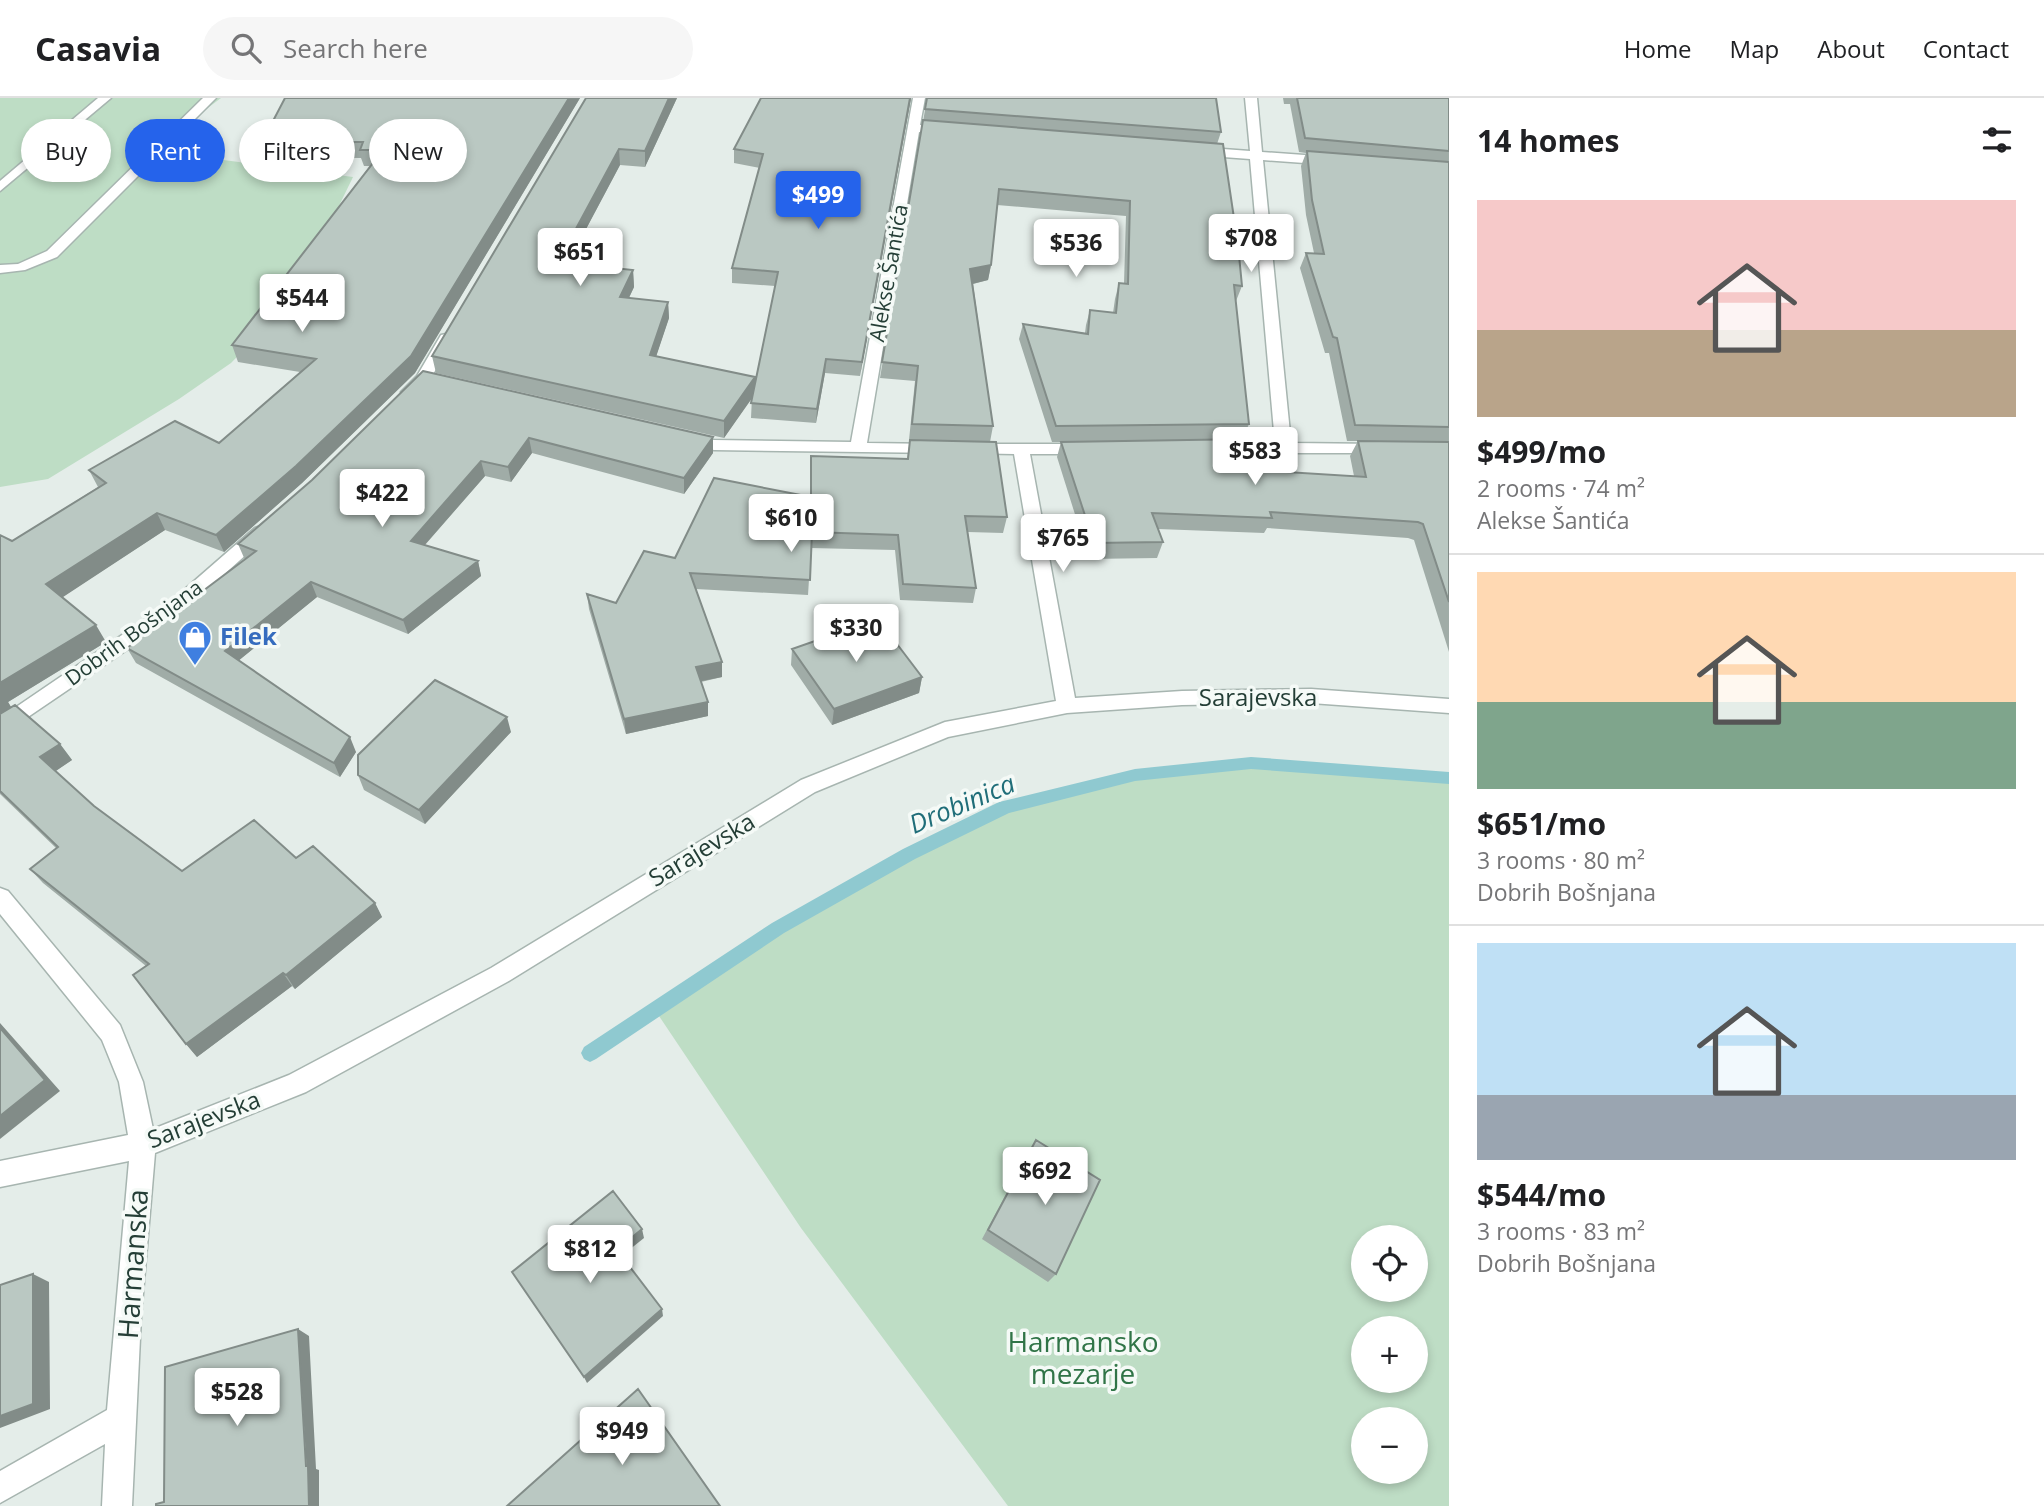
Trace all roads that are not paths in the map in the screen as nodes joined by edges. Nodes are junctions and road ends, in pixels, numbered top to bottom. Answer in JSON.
{"nodes":[{"id":1,"x":104,"y":98,"type":"edge"},
{"id":2,"x":210,"y":98,"type":"edge"},
{"id":3,"x":919,"y":98,"type":"edge"},
{"id":4,"x":1251,"y":98,"type":"edge"},
{"id":5,"x":914,"y":128,"type":"junction"},
{"id":6,"x":955,"y":131,"type":"edge"},
{"id":7,"x":1176,"y":149,"type":"edge"},
{"id":8,"x":1258,"y":156,"type":"junction"},
{"id":9,"x":1340,"y":162,"type":"edge"},
{"id":10,"x":0,"y":187,"type":"edge"},
{"id":11,"x":0,"y":269,"type":"edge"},
{"id":12,"x":458,"y":319,"type":"edge"},
{"id":13,"x":395,"y":405,"type":"edge"},
{"id":14,"x":674,"y":436,"type":"edge"},
{"id":15,"x":1283,"y":447,"type":"junction"},
{"id":16,"x":1200,"y":448,"type":"edge"},
{"id":17,"x":858,"y":449,"type":"junction"},
{"id":18,"x":1104,"y":449,"type":"edge"},
{"id":19,"x":1021,"y":450,"type":"junction"},
{"id":20,"x":1394,"y":450,"type":"edge"},
{"id":21,"x":279,"y":517,"type":"edge"},
{"id":22,"x":1067,"y":706,"type":"junction"},
{"id":23,"x":1449,"y":706,"type":"edge"},
{"id":24,"x":0,"y":728,"type":"edge"},
{"id":25,"x":0,"y":898,"type":"edge"},
{"id":26,"x":142,"y":1145,"type":"junction"},
{"id":27,"x":0,"y":1174,"type":"edge"},
{"id":28,"x":124,"y":1417,"type":"junction"},
{"id":29,"x":0,"y":1488,"type":"edge"},
{"id":30,"x":117,"y":1506,"type":"edge"}],
"edges":[{"from":1,"to":10,"type":"street"},
{"from":2,"to":11,"type":"street"},
{"from":3,"to":5,"type":"street","name":"Alekse Šantića"},
{"from":4,"to":8,"type":"street"},
{"from":5,"to":6,"type":"street"},
{"from":5,"to":17,"type":"street","name":"Alekse Šantića"},
{"from":7,"to":8,"type":"street"},
{"from":8,"to":9,"type":"street"},
{"from":8,"to":15,"type":"street"},
{"from":12,"to":13,"type":"street"},
{"from":14,"to":17,"type":"street"},
{"from":15,"to":16,"type":"street"},
{"from":15,"to":20,"type":"street"},
{"from":17,"to":19,"type":"street"},
{"from":18,"to":19,"type":"street"},
{"from":19,"to":22,"type":"street"},
{"from":21,"to":24,"type":"street","name":"Dobrih Bošnjana"},
{"from":22,"to":23,"type":"street","name":"Sarajevska"},
{"from":22,"to":26,"type":"street","name":"Sarajevska"},
{"from":25,"to":26,"type":"street","name":"Harmanska"},
{"from":26,"to":27,"type":"street","name":"Sarajevska"},
{"from":26,"to":28,"type":"street","name":"Harmanska"},
{"from":28,"to":29,"type":"street"},
{"from":28,"to":30,"type":"street","name":"Harmanska"}]}
